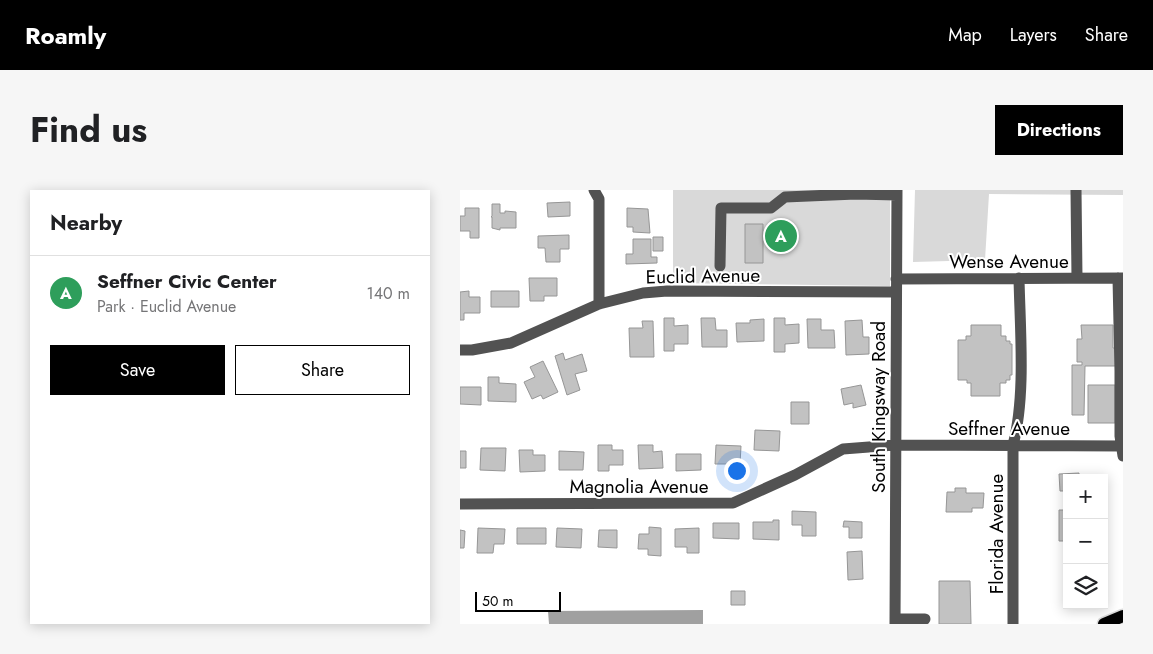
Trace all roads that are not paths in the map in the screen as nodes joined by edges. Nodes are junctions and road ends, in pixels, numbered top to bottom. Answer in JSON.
{"nodes":[{"id":1,"x":594,"y":190,"type":"edge"},
{"id":2,"x":1076,"y":190,"type":"edge"},
{"id":3,"x":897,"y":192,"type":"edge"},
{"id":4,"x":720,"y":266,"type":"dead end"},
{"id":5,"x":1019,"y":278,"type":"junction"},
{"id":6,"x":1077,"y":278,"type":"junction"},
{"id":7,"x":1120,"y":278,"type":"edge"},
{"id":8,"x":896,"y":279,"type":"junction"},
{"id":9,"x":896,"y":292,"type":"junction"},
{"id":10,"x":599,"y":304,"type":"junction"},
{"id":11,"x":460,"y":350,"type":"edge"},
{"id":12,"x":895,"y":445,"type":"junction"},
{"id":13,"x":1013,"y":445,"type":"junction"},
{"id":14,"x":1123,"y":446,"type":"edge"},
{"id":15,"x":1123,"y":456,"type":"edge"},
{"id":16,"x":460,"y":504,"type":"edge"},
{"id":17,"x":1123,"y":616,"type":"edge"},
{"id":18,"x":925,"y":619,"type":"dead end"},
{"id":19,"x":895,"y":621,"type":"edge"},
{"id":20,"x":1013,"y":624,"type":"edge"},
{"id":21,"x":1104,"y":624,"type":"edge"}],
"edges":[{"from":1,"to":10,"type":"street"},
{"from":2,"to":6,"type":"street"},
{"from":3,"to":4,"type":"street"},
{"from":3,"to":8,"type":"street","name":"South Kingsway Road"},
{"from":5,"to":6,"type":"street","name":"Wense Avenue"},
{"from":5,"to":8,"type":"street","name":"Wense Avenue"},
{"from":5,"to":13,"type":"street","name":"Florida Avenue"},
{"from":6,"to":7,"type":"street","name":"Wense Avenue"},
{"from":7,"to":14,"type":"street"},
{"from":8,"to":9,"type":"street","name":"South Kingsway Road"},
{"from":9,"to":10,"type":"street","name":"Euclid Avenue"},
{"from":9,"to":12,"type":"street","name":"South Kingsway Road"},
{"from":10,"to":11,"type":"street","name":"Euclid Avenue"},
{"from":12,"to":13,"type":"street","name":"Seffner Avenue"},
{"from":12,"to":16,"type":"street","name":"Magnolia Avenue"},
{"from":12,"to":19,"type":"street","name":"South Kingsway Road"},
{"from":13,"to":14,"type":"street","name":"Seffner Avenue"},
{"from":13,"to":20,"type":"street","name":"Florida Avenue"},
{"from":14,"to":15,"type":"street"},
{"from":17,"to":21,"type":"main road"},
{"from":18,"to":19,"type":"street"}]}
